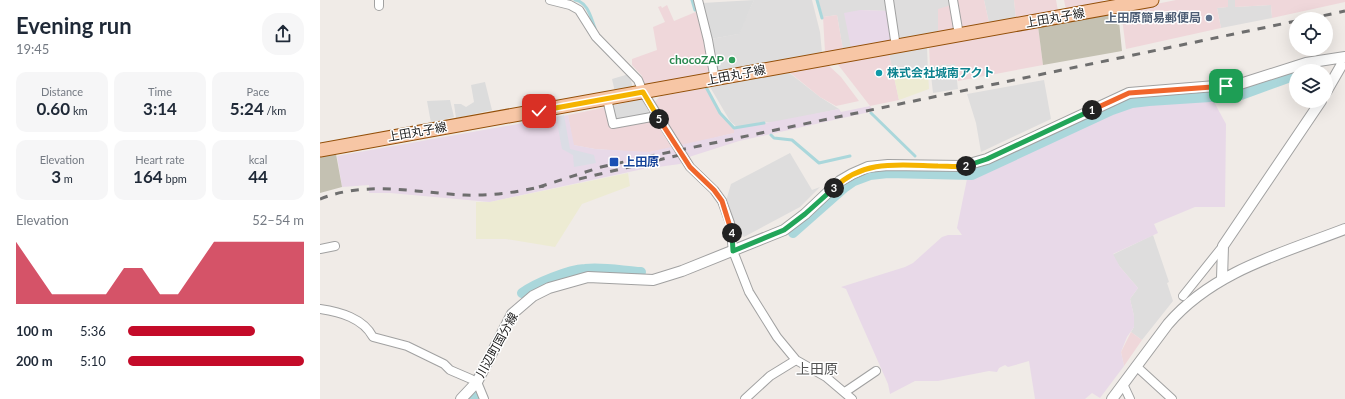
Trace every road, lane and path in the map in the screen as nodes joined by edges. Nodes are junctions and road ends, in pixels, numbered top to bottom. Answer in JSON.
{"nodes":[{"id":1,"x":550,"y":0,"type":"edge"},
{"id":2,"x":698,"y":0,"type":"edge"},
{"id":3,"x":889,"y":0,"type":"edge"},
{"id":4,"x":953,"y":0,"type":"edge"},
{"id":5,"x":1152,"y":0,"type":"edge"},
{"id":6,"x":1109,"y":4,"type":"edge"},
{"id":7,"x":959,"y":35,"type":"junction"},
{"id":8,"x":896,"y":47,"type":"junction"},
{"id":9,"x":1345,"y":58,"type":"edge"},
{"id":10,"x":1333,"y":79,"type":"edge"},
{"id":11,"x":715,"y":80,"type":"junction"},
{"id":12,"x":643,"y":92,"type":"junction"},
{"id":13,"x":607,"y":99,"type":"junction"},
{"id":14,"x":1316,"y":108,"type":"edge"},
{"id":15,"x":657,"y":116,"type":"junction"},
{"id":16,"x":320,"y":150,"type":"edge"},
{"id":17,"x":1345,"y":229,"type":"edge"},
{"id":18,"x":336,"y":246,"type":"dead end"},
{"id":19,"x":1223,"y":246,"type":"junction"},
{"id":20,"x":320,"y":249,"type":"edge"},
{"id":21,"x":733,"y":251,"type":"junction"},
{"id":22,"x":1222,"y":279,"type":"junction"},
{"id":23,"x":1183,"y":296,"type":"dead end"},
{"id":24,"x":320,"y":309,"type":"edge"},
{"id":25,"x":796,"y":360,"type":"junction"},
{"id":26,"x":1136,"y":366,"type":"junction"},
{"id":27,"x":876,"y":371,"type":"dead end"},
{"id":28,"x":476,"y":382,"type":"junction"},
{"id":29,"x":1122,"y":384,"type":"junction"},
{"id":30,"x":845,"y":392,"type":"junction"},
{"id":31,"x":461,"y":399,"type":"edge"},
{"id":32,"x":484,"y":399,"type":"edge"},
{"id":33,"x":745,"y":399,"type":"edge"},
{"id":34,"x":852,"y":399,"type":"edge"},
{"id":35,"x":1112,"y":399,"type":"edge"},
{"id":36,"x":1130,"y":399,"type":"edge"},
{"id":37,"x":1172,"y":399,"type":"edge"}],
"edges":[{"from":1,"to":12,"type":"street"},
{"from":2,"to":11,"type":"street"},
{"from":3,"to":8,"type":"street"},
{"from":4,"to":7,"type":"street"},
{"from":5,"to":6,"type":"main road","name":"上田丸子線"},
{"from":6,"to":7,"type":"main road","name":"上田丸子線"},
{"from":7,"to":8,"type":"main road","name":"上田丸子線"},
{"from":8,"to":11,"type":"main road","name":"上田丸子線"},
{"from":9,"to":10,"type":"street"},
{"from":9,"to":21,"type":"street","name":"川辺町国分線"},
{"from":11,"to":12,"type":"main road","name":"上田丸子線"},
{"from":12,"to":13,"type":"main road","name":"上田丸子線"},
{"from":12,"to":15,"type":"street"},
{"from":13,"to":15,"type":"street"},
{"from":13,"to":16,"type":"main road","name":"上田丸子線"},
{"from":14,"to":19,"type":"street"},
{"from":15,"to":21,"type":"street"},
{"from":17,"to":22,"type":"street"},
{"from":18,"to":20,"type":"street"},
{"from":19,"to":22,"type":"street"},
{"from":19,"to":23,"type":"street"},
{"from":21,"to":25,"type":"street"},
{"from":21,"to":28,"type":"street","name":"川辺町国分線"},
{"from":22,"to":26,"type":"street"},
{"from":24,"to":28,"type":"street"},
{"from":25,"to":30,"type":"street"},
{"from":25,"to":33,"type":"street"},
{"from":26,"to":29,"type":"street"},
{"from":26,"to":37,"type":"street"},
{"from":27,"to":30,"type":"street"},
{"from":28,"to":31,"type":"street","name":"川辺町国分線"},
{"from":28,"to":32,"type":"street"},
{"from":29,"to":35,"type":"street"},
{"from":29,"to":36,"type":"street"},
{"from":30,"to":34,"type":"street"}]}
